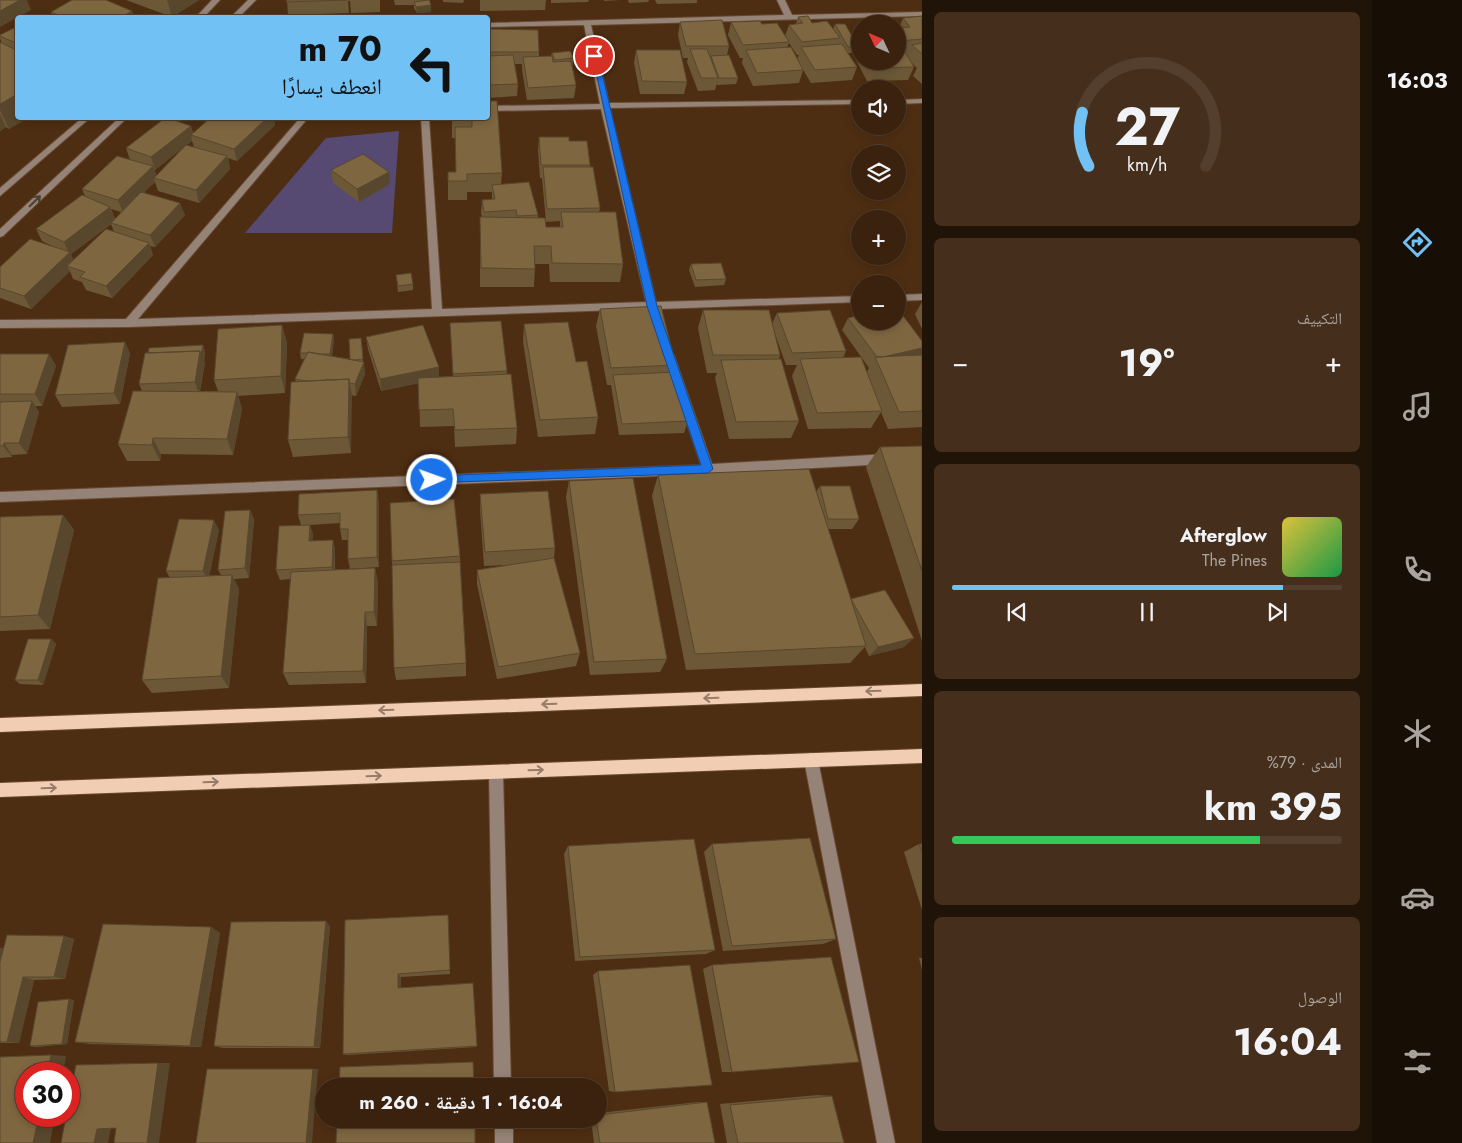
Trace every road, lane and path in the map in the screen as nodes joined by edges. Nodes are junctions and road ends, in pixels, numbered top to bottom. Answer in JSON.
{"nodes":[{"id":1,"x":216,"y":0,"type":"edge"},
{"id":2,"x":252,"y":0,"type":"edge"},
{"id":3,"x":781,"y":0,"type":"edge"},
{"id":4,"x":922,"y":14,"type":"edge"},
{"id":5,"x":201,"y":15,"type":"edge"},
{"id":6,"x":236,"y":15,"type":"edge"},
{"id":7,"x":789,"y":18,"type":"junction"},
{"id":8,"x":587,"y":23,"type":"junction"},
{"id":9,"x":490,"y":25,"type":"edge"},
{"id":10,"x":851,"y":102,"type":"edge"},
{"id":11,"x":906,"y":102,"type":"edge"},
{"id":12,"x":922,"y":102,"type":"edge"},
{"id":13,"x":604,"y":106,"type":"junction"},
{"id":14,"x":490,"y":109,"type":"edge"},
{"id":15,"x":84,"y":120,"type":"edge"},
{"id":16,"x":121,"y":120,"type":"edge"},
{"id":17,"x":302,"y":120,"type":"edge"},
{"id":18,"x":426,"y":120,"type":"edge"},
{"id":19,"x":0,"y":178,"type":"edge"},
{"id":20,"x":11,"y":184,"type":"junction"},
{"id":21,"x":0,"y":193,"type":"edge"},
{"id":22,"x":0,"y":234,"type":"edge"},
{"id":23,"x":906,"y":298,"type":"edge"},
{"id":24,"x":922,"y":298,"type":"edge"},
{"id":25,"x":851,"y":299,"type":"edge"},
{"id":26,"x":652,"y":306,"type":"junction"},
{"id":27,"x":437,"y":312,"type":"junction"},
{"id":28,"x":129,"y":322,"type":"junction"},
{"id":29,"x":0,"y":324,"type":"edge"},
{"id":30,"x":658,"y":324,"type":"edge"},
{"id":31,"x":664,"y":342,"type":"edge"},
{"id":32,"x":922,"y":457,"type":"edge"},
{"id":33,"x":708,"y":469,"type":"junction"},
{"id":34,"x":0,"y":497,"type":"edge"},
{"id":35,"x":922,"y":690,"type":"edge"},
{"id":36,"x":0,"y":725,"type":"edge"},
{"id":37,"x":922,"y":756,"type":"edge"},
{"id":38,"x":811,"y":760,"type":"junction"},
{"id":39,"x":496,"y":772,"type":"junction"},
{"id":40,"x":0,"y":790,"type":"edge"},
{"id":41,"x":503,"y":1078,"type":"edge"},
{"id":42,"x":504,"y":1128,"type":"edge"},
{"id":43,"x":504,"y":1143,"type":"edge"},
{"id":44,"x":886,"y":1143,"type":"edge"}],
"edges":[{"from":1,"to":5,"type":"street"},
{"from":2,"to":6,"type":"street"},
{"from":3,"to":7,"type":"street"},
{"from":4,"to":7,"type":"street"},
{"from":7,"to":8,"type":"street"},
{"from":8,"to":9,"type":"street"},
{"from":8,"to":13,"type":"street"},
{"from":10,"to":13,"type":"street"},
{"from":11,"to":12,"type":"street"},
{"from":13,"to":14,"type":"street"},
{"from":13,"to":26,"type":"street"},
{"from":15,"to":20,"type":"street"},
{"from":22,"to":16,"type":"street","one_way":true},
{"from":17,"to":28,"type":"street"},
{"from":18,"to":27,"type":"street"},
{"from":19,"to":20,"type":"street"},
{"from":20,"to":21,"type":"street"},
{"from":23,"to":24,"type":"street"},
{"from":25,"to":26,"type":"street"},
{"from":26,"to":27,"type":"street"},
{"from":26,"to":30,"type":"street"},
{"from":27,"to":28,"type":"street"},
{"from":28,"to":29,"type":"street"},
{"from":31,"to":33,"type":"street"},
{"from":32,"to":33,"type":"street"},
{"from":33,"to":34,"type":"street"},
{"from":35,"to":36,"type":"main road","one_way":true},
{"from":37,"to":38,"type":"main road"},
{"from":39,"to":38,"type":"main road","one_way":true},
{"from":38,"to":44,"type":"street"},
{"from":40,"to":39,"type":"main road","one_way":true},
{"from":39,"to":41,"type":"street"},
{"from":42,"to":43,"type":"street"}]}
